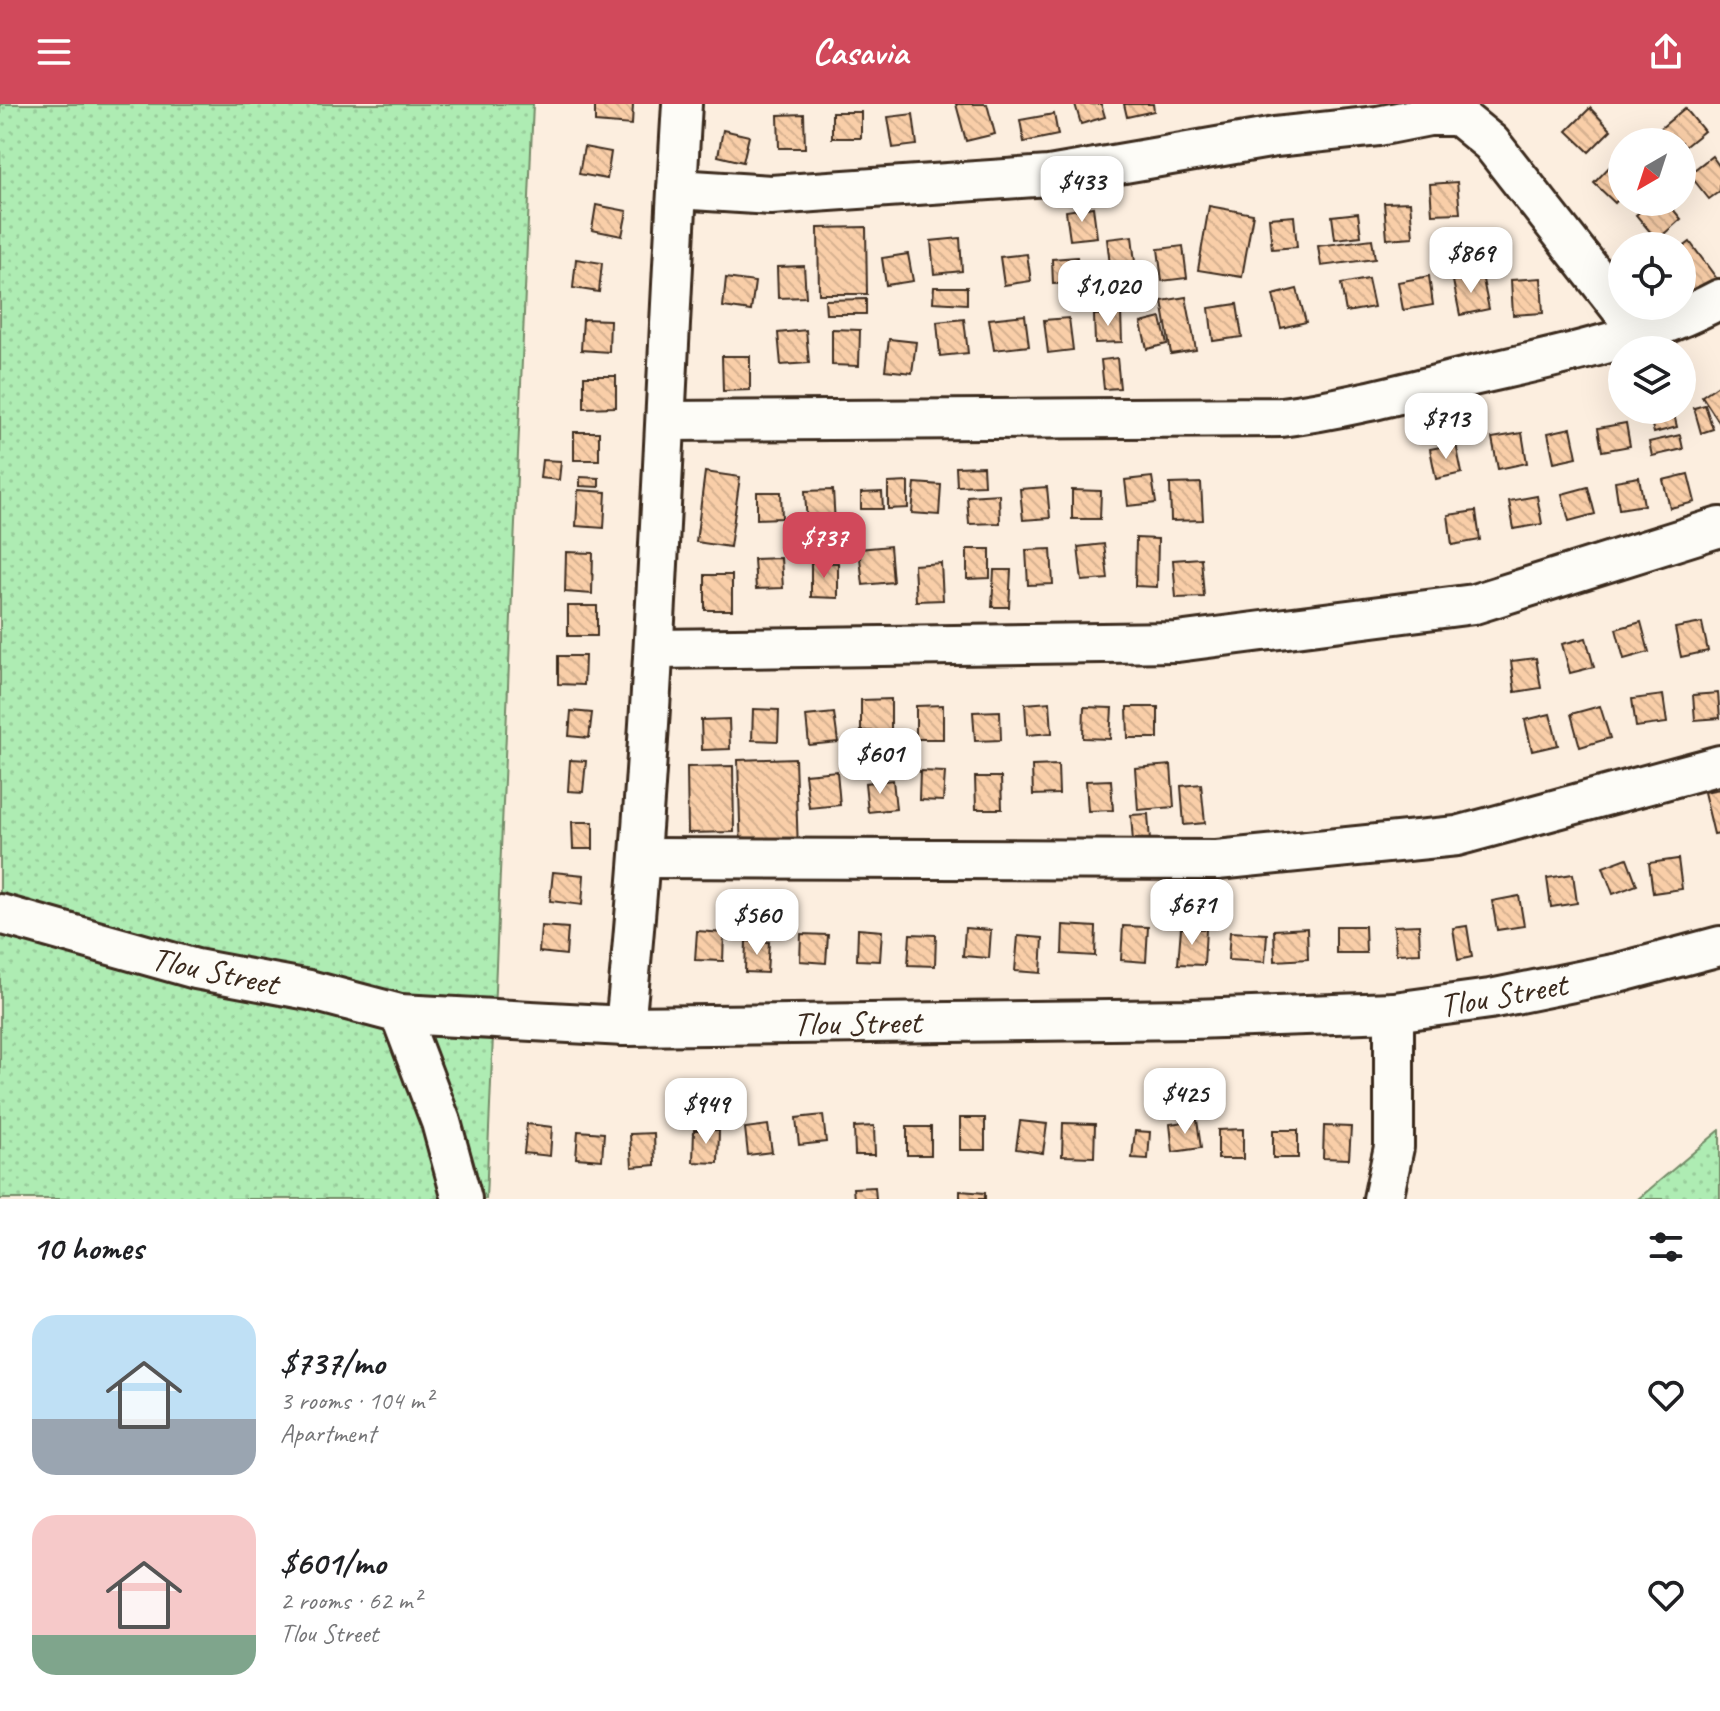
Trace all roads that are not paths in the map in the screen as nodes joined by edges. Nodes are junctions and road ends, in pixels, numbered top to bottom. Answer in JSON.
{"nodes":[{"id":1,"x":682,"y":104,"type":"edge"},
{"id":2,"x":677,"y":189,"type":"junction"},
{"id":3,"x":1720,"y":299,"type":"edge"},
{"id":4,"x":1640,"y":333,"type":"junction"},
{"id":5,"x":667,"y":421,"type":"junction"},
{"id":6,"x":1720,"y":527,"type":"edge"},
{"id":7,"x":656,"y":649,"type":"junction"},
{"id":8,"x":1720,"y":765,"type":"edge"},
{"id":9,"x":642,"y":858,"type":"junction"},
{"id":10,"x":0,"y":914,"type":"edge"},
{"id":11,"x":1720,"y":946,"type":"edge"},
{"id":12,"x":1394,"y":1012,"type":"junction"},
{"id":13,"x":400,"y":1014,"type":"junction"},
{"id":14,"x":625,"y":1026,"type":"junction"},
{"id":15,"x":462,"y":1199,"type":"edge"},
{"id":16,"x":1383,"y":1199,"type":"edge"}],
"edges":[{"from":1,"to":2,"type":"street"},
{"from":2,"to":4,"type":"street"},
{"from":2,"to":5,"type":"street"},
{"from":3,"to":4,"type":"street"},
{"from":4,"to":5,"type":"street"},
{"from":5,"to":7,"type":"street"},
{"from":6,"to":7,"type":"street"},
{"from":7,"to":9,"type":"street"},
{"from":8,"to":9,"type":"street"},
{"from":9,"to":14,"type":"street"},
{"from":10,"to":13,"type":"street","name":"Tlou Street"},
{"from":11,"to":12,"type":"street","name":"Tlou Street"},
{"from":12,"to":14,"type":"street","name":"Tlou Street"},
{"from":12,"to":16,"type":"street"},
{"from":13,"to":14,"type":"street","name":"Tlou Street"},
{"from":13,"to":15,"type":"street"}]}
